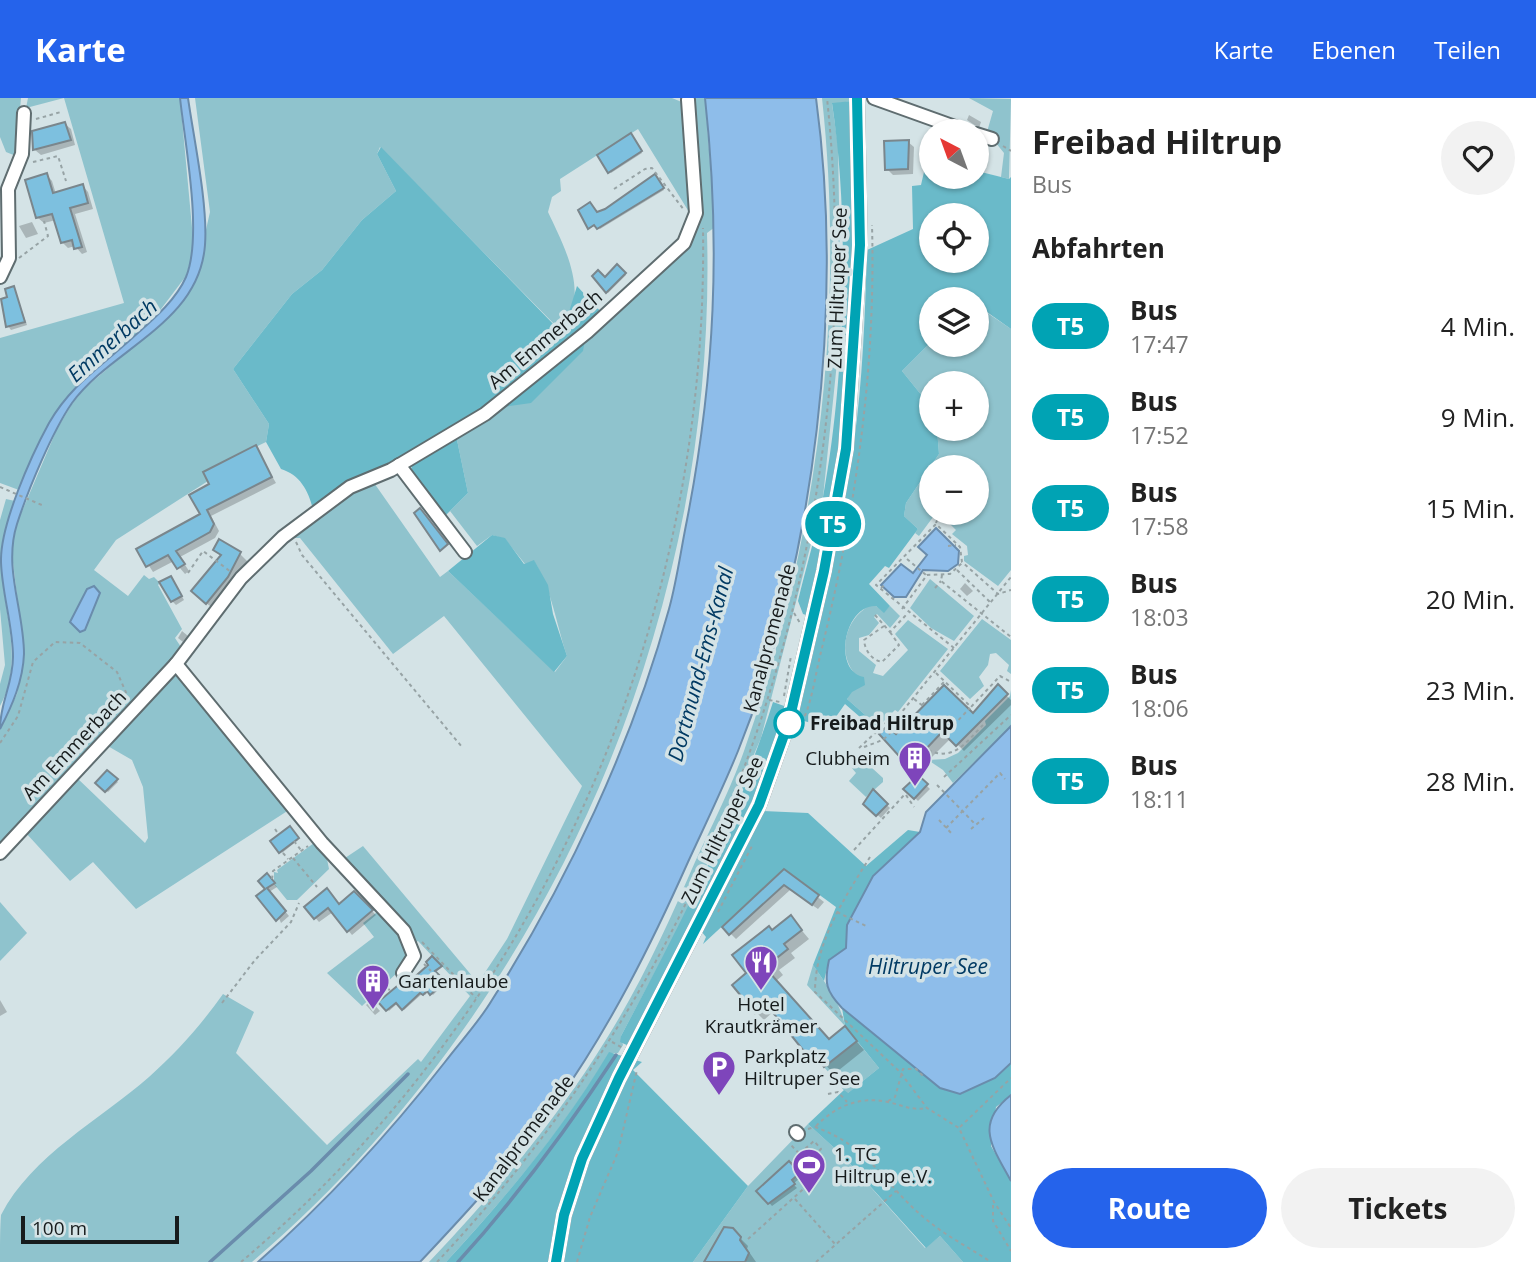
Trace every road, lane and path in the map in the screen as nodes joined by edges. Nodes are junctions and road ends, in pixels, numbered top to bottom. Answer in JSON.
{"nodes":[{"id":1,"x":827,"y":98,"type":"edge"},
{"id":2,"x":858,"y":98,"type":"edge"},
{"id":3,"x":874,"y":98,"type":"edge"},
{"id":4,"x":688,"y":100,"type":"dead end"},
{"id":5,"x":24,"y":113,"type":"joint"},
{"id":6,"x":61,"y":113,"type":"dead end"},
{"id":7,"x":933,"y":119,"type":"edge"},
{"id":8,"x":989,"y":138,"type":"edge"},
{"id":9,"x":992,"y":139,"type":"dead end"},
{"id":10,"x":20,"y":156,"type":"junction"},
{"id":11,"x":66,"y":181,"type":"dead end"},
{"id":12,"x":614,"y":189,"type":"dead end"},
{"id":13,"x":695,"y":216,"type":"junction"},
{"id":14,"x":44,"y":221,"type":"dead end"},
{"id":15,"x":8,"y":260,"type":"junction"},
{"id":16,"x":0,"y":278,"type":"edge"},
{"id":17,"x":398,"y":465,"type":"junction"},
{"id":18,"x":0,"y":487,"type":"edge"},
{"id":19,"x":44,"y":506,"type":"dead end"},
{"id":20,"x":935,"y":525,"type":"edge"},
{"id":21,"x":937,"y":525,"type":"edge"},
{"id":22,"x":295,"y":527,"type":"junction"},
{"id":23,"x":957,"y":545,"type":"junction"},
{"id":24,"x":948,"y":546,"type":"dead end"},
{"id":25,"x":465,"y":552,"type":"dead end"},
{"id":26,"x":906,"y":559,"type":"dead end"},
{"id":27,"x":918,"y":562,"type":"dead end"},
{"id":28,"x":962,"y":562,"type":"junction"},
{"id":29,"x":915,"y":566,"type":"junction"},
{"id":30,"x":956,"y":569,"type":"junction"},
{"id":31,"x":188,"y":573,"type":"dead end"},
{"id":32,"x":927,"y":575,"type":"junction"},
{"id":33,"x":942,"y":575,"type":"junction"},
{"id":34,"x":1011,"y":577,"type":"edge"},
{"id":35,"x":241,"y":579,"type":"junction"},
{"id":36,"x":941,"y":580,"type":"junction"},
{"id":37,"x":886,"y":584,"type":"dead end"},
{"id":38,"x":935,"y":588,"type":"dead end"},
{"id":39,"x":881,"y":589,"type":"junction"},
{"id":40,"x":1011,"y":590,"type":"edge"},
{"id":41,"x":998,"y":593,"type":"junction"},
{"id":42,"x":965,"y":601,"type":"junction"},
{"id":43,"x":991,"y":603,"type":"junction"},
{"id":44,"x":960,"y":606,"type":"dead end"},
{"id":45,"x":902,"y":609,"type":"junction"},
{"id":46,"x":908,"y":613,"type":"junction"},
{"id":47,"x":875,"y":615,"type":"dead end"},
{"id":48,"x":981,"y":615,"type":"junction"},
{"id":49,"x":932,"y":624,"type":"dead end"},
{"id":50,"x":884,"y":626,"type":"junction"},
{"id":51,"x":927,"y":629,"type":"junction"},
{"id":52,"x":890,"y":632,"type":"junction"},
{"id":53,"x":1011,"y":637,"type":"edge"},
{"id":54,"x":954,"y":648,"type":"junction"},
{"id":55,"x":176,"y":664,"type":"junction"},
{"id":56,"x":935,"y":672,"type":"junction"},
{"id":57,"x":944,"y":681,"type":"junction"},
{"id":58,"x":1011,"y":682,"type":"edge"},
{"id":59,"x":914,"y":698,"type":"junction"},
{"id":60,"x":768,"y":700,"type":"junction"},
{"id":61,"x":782,"y":703,"type":"dead end"},
{"id":62,"x":121,"y":705,"type":"dead end"},
{"id":63,"x":971,"y":706,"type":"junction"},
{"id":64,"x":1011,"y":715,"type":"edge"},
{"id":65,"x":893,"y":723,"type":"junction"},
{"id":66,"x":983,"y":725,"type":"dead end"},
{"id":67,"x":99,"y":729,"type":"dead end"},
{"id":68,"x":944,"y":734,"type":"dead end"},
{"id":69,"x":0,"y":743,"type":"edge"},
{"id":70,"x":82,"y":747,"type":"dead end"},
{"id":71,"x":462,"y":747,"type":"dead end"},
{"id":72,"x":928,"y":751,"type":"dead end"},
{"id":73,"x":944,"y":777,"type":"dead end"},
{"id":74,"x":1006,"y":779,"type":"dead end"},
{"id":75,"x":937,"y":785,"type":"dead end"},
{"id":76,"x":914,"y":807,"type":"dead end"},
{"id":77,"x":963,"y":811,"type":"junction"},
{"id":78,"x":984,"y":818,"type":"dead end"},
{"id":79,"x":939,"y":821,"type":"dead end"},
{"id":80,"x":976,"y":825,"type":"junction"},
{"id":81,"x":946,"y":828,"type":"junction"},
{"id":82,"x":275,"y":829,"type":"dead end"},
{"id":83,"x":971,"y":829,"type":"dead end"},
{"id":84,"x":279,"y":835,"type":"dead end"},
{"id":85,"x":953,"y":835,"type":"dead end"},
{"id":86,"x":318,"y":839,"type":"junction"},
{"id":87,"x":294,"y":841,"type":"dead end"},
{"id":88,"x":854,"y":850,"type":"dead end"},
{"id":89,"x":302,"y":851,"type":"junction"},
{"id":90,"x":0,"y":853,"type":"edge"},
{"id":91,"x":283,"y":853,"type":"dead end"},
{"id":92,"x":293,"y":857,"type":"junction"},
{"id":93,"x":870,"y":857,"type":"dead end"},
{"id":94,"x":289,"y":860,"type":"junction"},
{"id":95,"x":272,"y":880,"type":"dead end"},
{"id":96,"x":317,"y":887,"type":"dead end"},
{"id":97,"x":299,"y":903,"type":"dead end"},
{"id":98,"x":836,"y":912,"type":"junction"},
{"id":99,"x":868,"y":927,"type":"dead end"},
{"id":100,"x":410,"y":941,"type":"junction"},
{"id":101,"x":428,"y":968,"type":"dead end"},
{"id":102,"x":430,"y":971,"type":"dead end"},
{"id":103,"x":403,"y":972,"type":"dead end"},
{"id":104,"x":387,"y":988,"type":"dead end"},
{"id":105,"x":391,"y":991,"type":"dead end"},
{"id":106,"x":477,"y":999,"type":"junction"},
{"id":107,"x":222,"y":1003,"type":"dead end"},
{"id":108,"x":637,"y":1070,"type":"dead end"},
{"id":109,"x":900,"y":1072,"type":"junction"},
{"id":110,"x":923,"y":1076,"type":"dead end"},
{"id":111,"x":1011,"y":1078,"type":"edge"},
{"id":112,"x":828,"y":1094,"type":"dead end"},
{"id":113,"x":888,"y":1102,"type":"junction"},
{"id":114,"x":847,"y":1103,"type":"junction"},
{"id":115,"x":928,"y":1108,"type":"junction"},
{"id":116,"x":815,"y":1126,"type":"junction"},
{"id":117,"x":959,"y":1128,"type":"junction"},
{"id":118,"x":800,"y":1153,"type":"junction"},
{"id":119,"x":807,"y":1161,"type":"junction"},
{"id":120,"x":898,"y":1189,"type":"junction"},
{"id":121,"x":794,"y":1198,"type":"junction"},
{"id":122,"x":994,"y":1202,"type":"junction"},
{"id":123,"x":1011,"y":1228,"type":"edge"},
{"id":124,"x":748,"y":1238,"type":"dead end"},
{"id":125,"x":835,"y":1245,"type":"junction"},
{"id":126,"x":1011,"y":1251,"type":"edge"},
{"id":127,"x":241,"y":1262,"type":"edge"},
{"id":128,"x":437,"y":1262,"type":"edge"},
{"id":129,"x":556,"y":1262,"type":"edge"},
{"id":130,"x":578,"y":1262,"type":"edge"},
{"id":131,"x":816,"y":1262,"type":"edge"},
{"id":132,"x":991,"y":1262,"type":"edge"}],
"edges":[{"from":1,"to":60,"type":"path","name":"Kanalpromenade"},
{"from":2,"to":129,"type":"street","name":"Zum Hiltruper See"},
{"from":3,"to":7,"type":"street"},
{"from":4,"to":13,"type":"street"},
{"from":5,"to":6,"type":"path"},
{"from":5,"to":10,"type":"street"},
{"from":8,"to":9,"type":"street"},
{"from":10,"to":11,"type":"path"},
{"from":10,"to":15,"type":"street"},
{"from":12,"to":13,"type":"path"},
{"from":13,"to":17,"type":"street","name":"Am Emmerbach"},
{"from":13,"to":106,"type":"path"},
{"from":14,"to":15,"type":"path"},
{"from":15,"to":16,"type":"street"},
{"from":17,"to":22,"type":"street","name":"Am Emmerbach"},
{"from":17,"to":25,"type":"street"},
{"from":18,"to":19,"type":"path"},
{"from":20,"to":39,"type":"path"},
{"from":21,"to":23,"type":"path"},
{"from":22,"to":35,"type":"street","name":"Am Emmerbach"},
{"from":22,"to":71,"type":"path"},
{"from":23,"to":24,"type":"path"},
{"from":23,"to":28,"type":"path"},
{"from":26,"to":29,"type":"path"},
{"from":27,"to":29,"type":"path"},
{"from":28,"to":30,"type":"path"},
{"from":28,"to":41,"type":"path"},
{"from":29,"to":32,"type":"path"},
{"from":30,"to":33,"type":"path"},
{"from":30,"to":43,"type":"path"},
{"from":31,"to":35,"type":"path"},
{"from":32,"to":33,"type":"path"},
{"from":32,"to":45,"type":"path"},
{"from":33,"to":36,"type":"path"},
{"from":34,"to":41,"type":"path"},
{"from":35,"to":55,"type":"street","name":"Am Emmerbach"},
{"from":36,"to":38,"type":"path"},
{"from":36,"to":42,"type":"path"},
{"from":37,"to":39,"type":"path"},
{"from":39,"to":45,"type":"path"},
{"from":40,"to":41,"type":"path"},
{"from":41,"to":43,"type":"path"},
{"from":42,"to":44,"type":"path"},
{"from":42,"to":48,"type":"path"},
{"from":43,"to":48,"type":"path"},
{"from":45,"to":46,"type":"path"},
{"from":46,"to":51,"type":"path"},
{"from":46,"to":52,"type":"path"},
{"from":47,"to":50,"type":"path"},
{"from":48,"to":53,"type":"path"},
{"from":48,"to":54,"type":"path"},
{"from":49,"to":51,"type":"path"},
{"from":50,"to":52,"type":"path"},
{"from":50,"to":52,"type":"path"},
{"from":51,"to":54,"type":"path"},
{"from":54,"to":56,"type":"path"},
{"from":55,"to":86,"type":"street"},
{"from":55,"to":90,"type":"street","name":"Am Emmerbach"},
{"from":56,"to":57,"type":"path"},
{"from":56,"to":59,"type":"path"},
{"from":57,"to":59,"type":"path"},
{"from":57,"to":63,"type":"path"},
{"from":58,"to":63,"type":"path"},
{"from":59,"to":65,"type":"path"},
{"from":60,"to":61,"type":"path"},
{"from":60,"to":128,"type":"path","name":"Kanalpromenade"},
{"from":62,"to":69,"type":"path"},
{"from":63,"to":68,"type":"path"},
{"from":64,"to":73,"type":"path"},
{"from":65,"to":65,"type":"path"},
{"from":66,"to":72,"type":"path"},
{"from":67,"to":70,"type":"path"},
{"from":74,"to":77,"type":"path"},
{"from":75,"to":77,"type":"path"},
{"from":76,"to":88,"type":"path"},
{"from":77,"to":80,"type":"path"},
{"from":77,"to":81,"type":"path"},
{"from":78,"to":80,"type":"path"},
{"from":79,"to":81,"type":"path"},
{"from":80,"to":83,"type":"path"},
{"from":81,"to":85,"type":"path"},
{"from":82,"to":84,"type":"path"},
{"from":86,"to":89,"type":"path"},
{"from":86,"to":100,"type":"street"},
{"from":87,"to":89,"type":"path"},
{"from":89,"to":92,"type":"path"},
{"from":91,"to":94,"type":"path"},
{"from":92,"to":94,"type":"path"},
{"from":92,"to":96,"type":"path"},
{"from":93,"to":98,"type":"path"},
{"from":94,"to":95,"type":"path"},
{"from":97,"to":107,"type":"path"},
{"from":98,"to":99,"type":"path"},
{"from":98,"to":109,"type":"path"},
{"from":100,"to":103,"type":"street"},
{"from":100,"to":106,"type":"path"},
{"from":101,"to":102,"type":"path"},
{"from":104,"to":105,"type":"path"},
{"from":106,"to":127,"type":"path"},
{"from":108,"to":130,"type":"path"},
{"from":109,"to":110,"type":"path"},
{"from":109,"to":113,"type":"path"},
{"from":109,"to":115,"type":"path"},
{"from":111,"to":117,"type":"path"},
{"from":112,"to":114,"type":"path"},
{"from":113,"to":114,"type":"path"},
{"from":113,"to":115,"type":"path"},
{"from":114,"to":116,"type":"path"},
{"from":115,"to":117,"type":"path"},
{"from":116,"to":118,"type":"path"},
{"from":116,"to":120,"type":"path"},
{"from":117,"to":122,"type":"path"},
{"from":118,"to":119,"type":"path"},
{"from":118,"to":119,"type":"path"},
{"from":119,"to":121,"type":"path"},
{"from":120,"to":125,"type":"path"},
{"from":120,"to":132,"type":"path"},
{"from":121,"to":124,"type":"path"},
{"from":121,"to":125,"type":"path"},
{"from":122,"to":123,"type":"path"},
{"from":122,"to":126,"type":"path"},
{"from":125,"to":131,"type":"path"}]}
